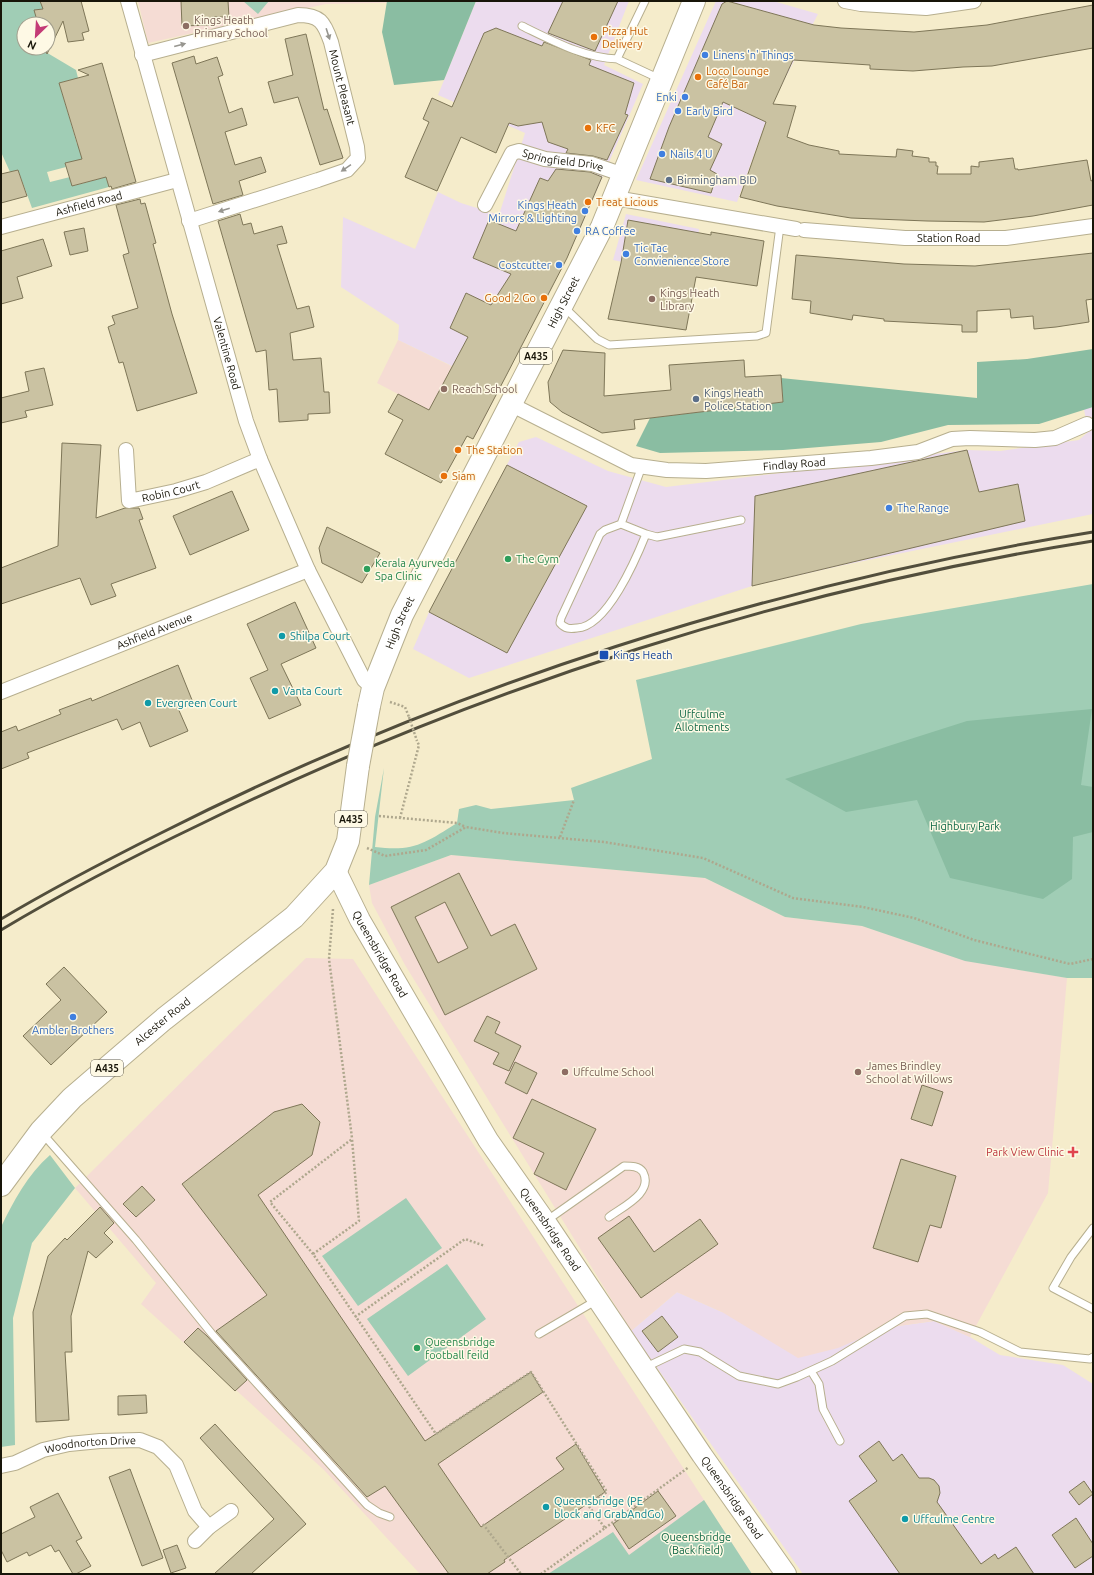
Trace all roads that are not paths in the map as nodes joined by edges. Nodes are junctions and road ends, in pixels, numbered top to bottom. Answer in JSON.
{"nodes":[{"id":1,"x":128,"y":1,"type":"edge"},
{"id":2,"x":645,"y":1,"type":"edge"},
{"id":3,"x":694,"y":1,"type":"edge"},
{"id":4,"x":844,"y":1,"type":"edge"},
{"id":5,"x":974,"y":1,"type":"edge"},
{"id":6,"x":522,"y":26,"type":"dead end"},
{"id":7,"x":142,"y":55,"type":"junction"},
{"id":8,"x":618,"y":59,"type":"junction"},
{"id":9,"x":662,"y":80,"type":"junction"},
{"id":10,"x":624,"y":175,"type":"junction"},
{"id":11,"x":177,"y":180,"type":"junction"},
{"id":12,"x":615,"y":198,"type":"junction"},
{"id":13,"x":485,"y":205,"type":"dead end"},
{"id":14,"x":189,"y":221,"type":"junction"},
{"id":15,"x":780,"y":226,"type":"junction"},
{"id":16,"x":1093,"y":226,"type":"edge"},
{"id":17,"x":1,"y":227,"type":"edge"},
{"id":18,"x":562,"y":306,"type":"junction"},
{"id":19,"x":510,"y":405,"type":"junction"},
{"id":20,"x":1090,"y":424,"type":"edge"},
{"id":21,"x":126,"y":450,"type":"dead end"},
{"id":22,"x":260,"y":459,"type":"junction"},
{"id":23,"x":642,"y":466,"type":"junction"},
{"id":24,"x":741,"y":520,"type":"dead end"},
{"id":25,"x":622,"y":524,"type":"junction"},
{"id":26,"x":646,"y":534,"type":"junction"},
{"id":27,"x":308,"y":570,"type":"junction"},
{"id":28,"x":1,"y":692,"type":"edge"},
{"id":29,"x":371,"y":697,"type":"junction"},
{"id":30,"x":336,"y":871,"type":"junction"},
{"id":31,"x":41,"y":1131,"type":"junction"},
{"id":32,"x":1,"y":1185,"type":"edge"},
{"id":33,"x":608,"y":1217,"type":"dead end"},
{"id":34,"x":545,"y":1222,"type":"junction"},
{"id":35,"x":1093,"y":1228,"type":"edge"},
{"id":36,"x":598,"y":1300,"type":"junction"},
{"id":37,"x":1093,"y":1308,"type":"edge"},
{"id":38,"x":539,"y":1334,"type":"dead end"},
{"id":39,"x":1093,"y":1357,"type":"edge"},
{"id":40,"x":644,"y":1369,"type":"junction"},
{"id":41,"x":811,"y":1371,"type":"junction"},
{"id":42,"x":840,"y":1441,"type":"dead end"},
{"id":43,"x":1,"y":1466,"type":"edge"},
{"id":44,"x":230,"y":1511,"type":"dead end"},
{"id":45,"x":390,"y":1517,"type":"dead end"},
{"id":46,"x":209,"y":1527,"type":"junction"},
{"id":47,"x":195,"y":1541,"type":"dead end"},
{"id":48,"x":786,"y":1574,"type":"edge"}],
"edges":[{"from":1,"to":7,"type":"street","name":"Valentine Road"},
{"from":2,"to":8,"type":"lane"},
{"from":3,"to":9,"type":"highway","name":"High Street","number":"A435"},
{"from":4,"to":5,"type":"street"},
{"from":6,"to":8,"type":"lane"},
{"from":7,"to":11,"type":"street","name":"Valentine Road"},
{"from":7,"to":14,"type":"street","name":"Mount Pleasant","one_way":true},
{"from":8,"to":9,"type":"lane"},
{"from":9,"to":10,"type":"highway","name":"High Street","number":"A435"},
{"from":10,"to":12,"type":"highway","name":"High Street","number":"A435"},
{"from":10,"to":13,"type":"street","name":"Springfield Drive"},
{"from":11,"to":14,"type":"street","name":"Valentine Road"},
{"from":11,"to":17,"type":"street","name":"Ashfield Road"},
{"from":12,"to":15,"type":"street","name":"Station Road"},
{"from":12,"to":18,"type":"highway","name":"High Street","number":"A435"},
{"from":14,"to":22,"type":"street","name":"Valentine Road"},
{"from":15,"to":16,"type":"street","name":"Station Road"},
{"from":15,"to":18,"type":"lane"},
{"from":18,"to":19,"type":"highway","name":"High Street","number":"A435"},
{"from":19,"to":23,"type":"street","name":"Findlay Road"},
{"from":19,"to":29,"type":"highway","name":"High Street","number":"A435"},
{"from":20,"to":23,"type":"street","name":"Findlay Road"},
{"from":21,"to":22,"type":"street","name":"Robin Court"},
{"from":22,"to":27,"type":"street","name":"Valentine Road"},
{"from":23,"to":25,"type":"lane"},
{"from":24,"to":26,"type":"lane"},
{"from":25,"to":26,"type":"lane"},
{"from":25,"to":26,"type":"lane"},
{"from":27,"to":28,"type":"street","name":"Ashfield Avenue"},
{"from":27,"to":29,"type":"street","name":"Valentine Road"},
{"from":29,"to":30,"type":"highway","number":"A435","bridge":true},
{"from":30,"to":31,"type":"highway","name":"Alcester Road","number":"A435"},
{"from":30,"to":34,"type":"street","name":"Queensbridge Road"},
{"from":31,"to":32,"type":"highway","name":"Alcester Road","number":"A435"},
{"from":31,"to":45,"type":"lane"},
{"from":33,"to":34,"type":"lane"},
{"from":34,"to":36,"type":"street","name":"Queensbridge Road"},
{"from":35,"to":37,"type":"lane"},
{"from":36,"to":38,"type":"lane"},
{"from":36,"to":40,"type":"street","name":"Queensbridge Road"},
{"from":39,"to":41,"type":"lane"},
{"from":40,"to":41,"type":"lane"},
{"from":40,"to":48,"type":"street","name":"Queensbridge Road"},
{"from":41,"to":42,"type":"lane"},
{"from":43,"to":46,"type":"street","name":"Woodnorton Drive"},
{"from":44,"to":46,"type":"street"},
{"from":46,"to":47,"type":"street"}]}
